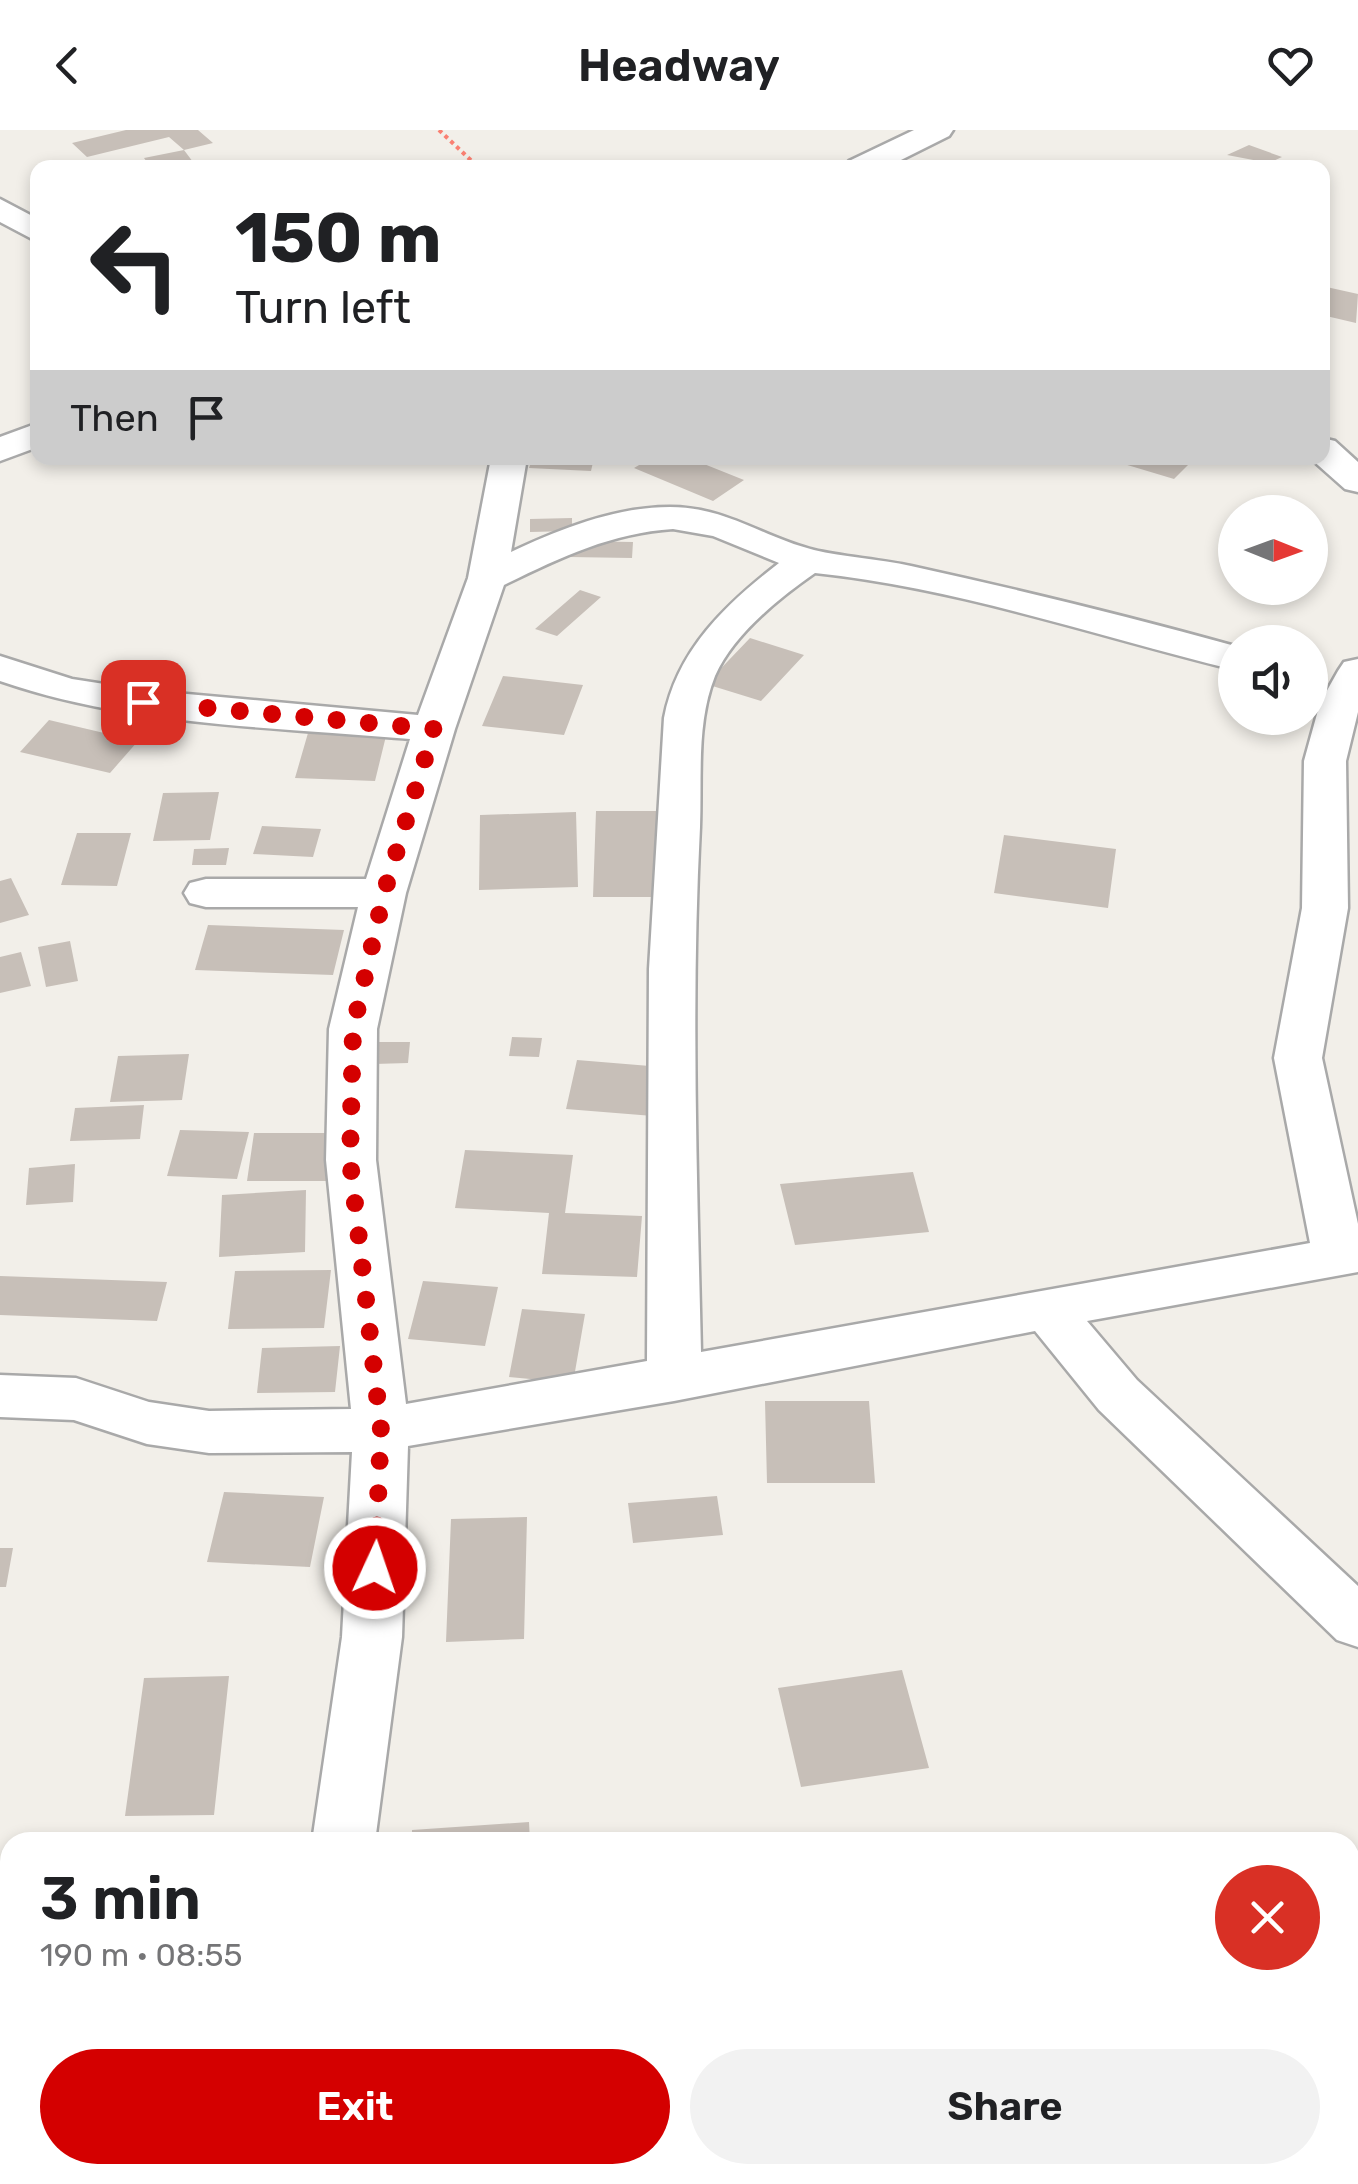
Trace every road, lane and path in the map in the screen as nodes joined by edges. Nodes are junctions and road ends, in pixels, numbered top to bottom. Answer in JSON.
{"nodes":[{"id":1,"x":439,"y":130,"type":"edge"},
{"id":2,"x":920,"y":142,"type":"edge"},
{"id":3,"x":470,"y":160,"type":"edge"},
{"id":4,"x":878,"y":160,"type":"edge"},
{"id":5,"x":0,"y":208,"type":"edge"},
{"id":6,"x":30,"y":227,"type":"edge"},
{"id":7,"x":30,"y":437,"type":"edge"},
{"id":8,"x":0,"y":450,"type":"edge"},
{"id":9,"x":1330,"y":455,"type":"edge"},
{"id":10,"x":508,"y":465,"type":"edge"},
{"id":11,"x":1358,"y":481,"type":"edge"},
{"id":12,"x":807,"y":561,"type":"junction"},
{"id":13,"x":487,"y":578,"type":"junction"},
{"id":14,"x":1218,"y":653,"type":"edge"},
{"id":15,"x":0,"y":668,"type":"edge"},
{"id":16,"x":1338,"y":681,"type":"edge"},
{"id":17,"x":434,"y":729,"type":"junction"},
{"id":18,"x":206,"y":893,"type":"dead end"},
{"id":19,"x":384,"y":893,"type":"junction"},
{"id":20,"x":1349,"y":1254,"type":"edge"},
{"id":21,"x":1049,"y":1312,"type":"junction"},
{"id":22,"x":674,"y":1380,"type":"junction"},
{"id":23,"x":0,"y":1396,"type":"edge"},
{"id":24,"x":381,"y":1430,"type":"junction"},
{"id":25,"x":1358,"y":1623,"type":"edge"},
{"id":26,"x":343,"y":1832,"type":"edge"}],
"edges":[{"from":1,"to":3,"type":"path"},
{"from":2,"to":4,"type":"street"},
{"from":5,"to":6,"type":"street"},
{"from":7,"to":8,"type":"street"},
{"from":9,"to":11,"type":"street"},
{"from":10,"to":13,"type":"street"},
{"from":12,"to":13,"type":"street"},
{"from":12,"to":14,"type":"street"},
{"from":12,"to":22,"type":"street"},
{"from":13,"to":17,"type":"street"},
{"from":15,"to":17,"type":"street"},
{"from":16,"to":20,"type":"street"},
{"from":17,"to":19,"type":"street"},
{"from":18,"to":19,"type":"street"},
{"from":19,"to":24,"type":"street"},
{"from":20,"to":21,"type":"street"},
{"from":21,"to":22,"type":"street"},
{"from":21,"to":25,"type":"street"},
{"from":22,"to":24,"type":"street"},
{"from":23,"to":24,"type":"street"},
{"from":24,"to":26,"type":"street"}]}
